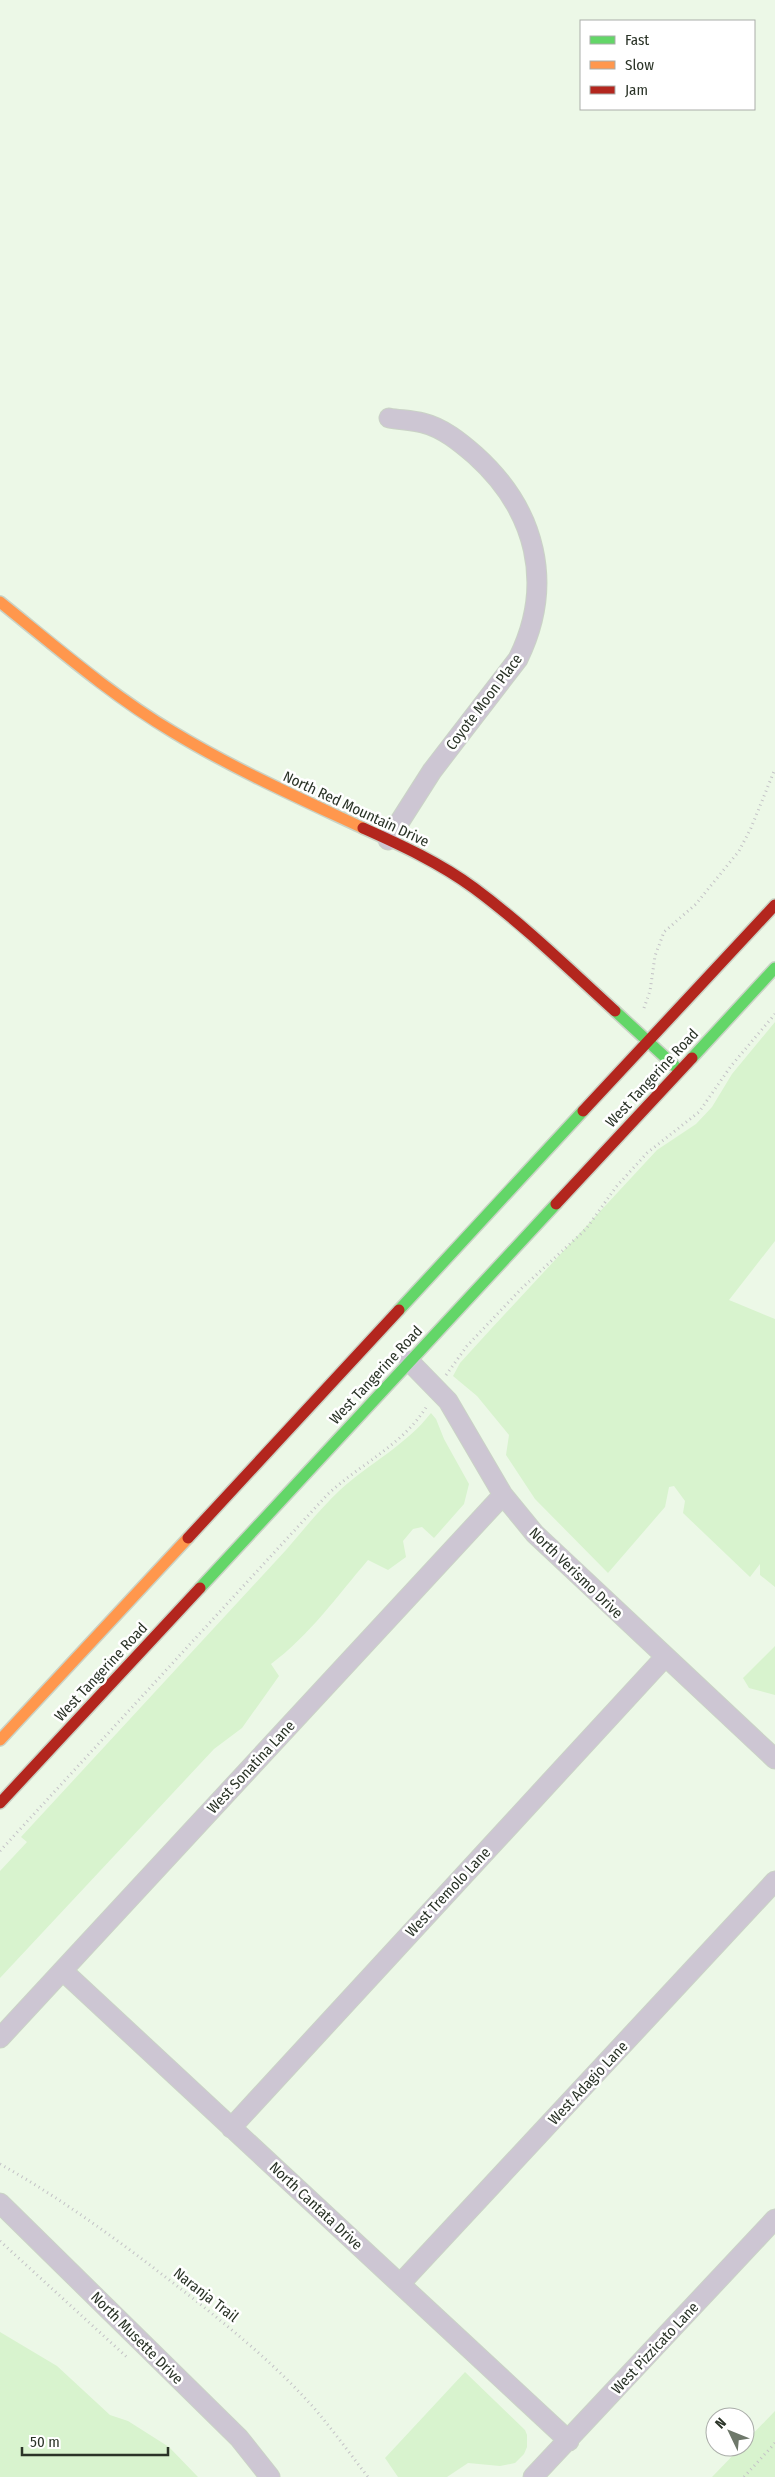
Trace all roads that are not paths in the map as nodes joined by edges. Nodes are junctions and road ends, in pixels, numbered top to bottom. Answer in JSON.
{"nodes":[{"id":1,"x":389,"y":418,"type":"dead end"},
{"id":2,"x":0,"y":602,"type":"edge"},
{"id":3,"x":388,"y":840,"type":"junction"},
{"id":4,"x":775,"y":905,"type":"edge"},
{"id":5,"x":775,"y":968,"type":"edge"},
{"id":6,"x":648,"y":1041,"type":"junction"},
{"id":7,"x":679,"y":1070,"type":"junction"},
{"id":8,"x":409,"y":1361,"type":"junction"},
{"id":9,"x":503,"y":1495,"type":"junction"},
{"id":10,"x":665,"y":1657,"type":"junction"},
{"id":11,"x":0,"y":1740,"type":"edge"},
{"id":12,"x":775,"y":1759,"type":"edge"},
{"id":13,"x":0,"y":1803,"type":"edge"},
{"id":14,"x":775,"y":1881,"type":"edge"},
{"id":15,"x":63,"y":1971,"type":"junction"},
{"id":16,"x":0,"y":2038,"type":"edge"},
{"id":17,"x":232,"y":2128,"type":"junction"},
{"id":18,"x":0,"y":2203,"type":"edge"},
{"id":19,"x":775,"y":2219,"type":"edge"},
{"id":20,"x":400,"y":2284,"type":"junction"},
{"id":21,"x":569,"y":2441,"type":"junction"},
{"id":22,"x":270,"y":2477,"type":"edge"},
{"id":23,"x":533,"y":2477,"type":"edge"}],
"edges":[{"from":1,"to":3,"type":"street","name":"Coyote Moon Place"},
{"from":2,"to":3,"type":"main road","name":"North Red Mountain Drive"},
{"from":3,"to":6,"type":"main road","name":"North Red Mountain Drive"},
{"from":4,"to":6,"type":"main road","name":"West Tangerine Road"},
{"from":5,"to":7,"type":"main road","name":"West Tangerine Road"},
{"from":6,"to":7,"type":"main road","name":"North Red Mountain Drive"},
{"from":6,"to":11,"type":"main road","name":"West Tangerine Road"},
{"from":7,"to":8,"type":"main road","name":"West Tangerine Road"},
{"from":8,"to":9,"type":"street","name":"North Verismo Drive"},
{"from":8,"to":13,"type":"main road","name":"West Tangerine Road"},
{"from":9,"to":10,"type":"street","name":"North Verismo Drive"},
{"from":9,"to":15,"type":"street","name":"West Sonatina Lane"},
{"from":10,"to":12,"type":"street","name":"North Verismo Drive"},
{"from":10,"to":17,"type":"street","name":"West Tremolo Lane"},
{"from":14,"to":20,"type":"street","name":"West Adagio Lane"},
{"from":15,"to":16,"type":"street","name":"West Sonatina Lane"},
{"from":15,"to":17,"type":"street","name":"North Cantata Drive"},
{"from":17,"to":20,"type":"street","name":"North Cantata Drive"},
{"from":18,"to":22,"type":"street","name":"North Musette Drive"},
{"from":19,"to":21,"type":"street","name":"West Pizzicato Lane"},
{"from":20,"to":21,"type":"street","name":"North Cantata Drive"},
{"from":21,"to":23,"type":"street","name":"West Pizzicato Lane"}]}
